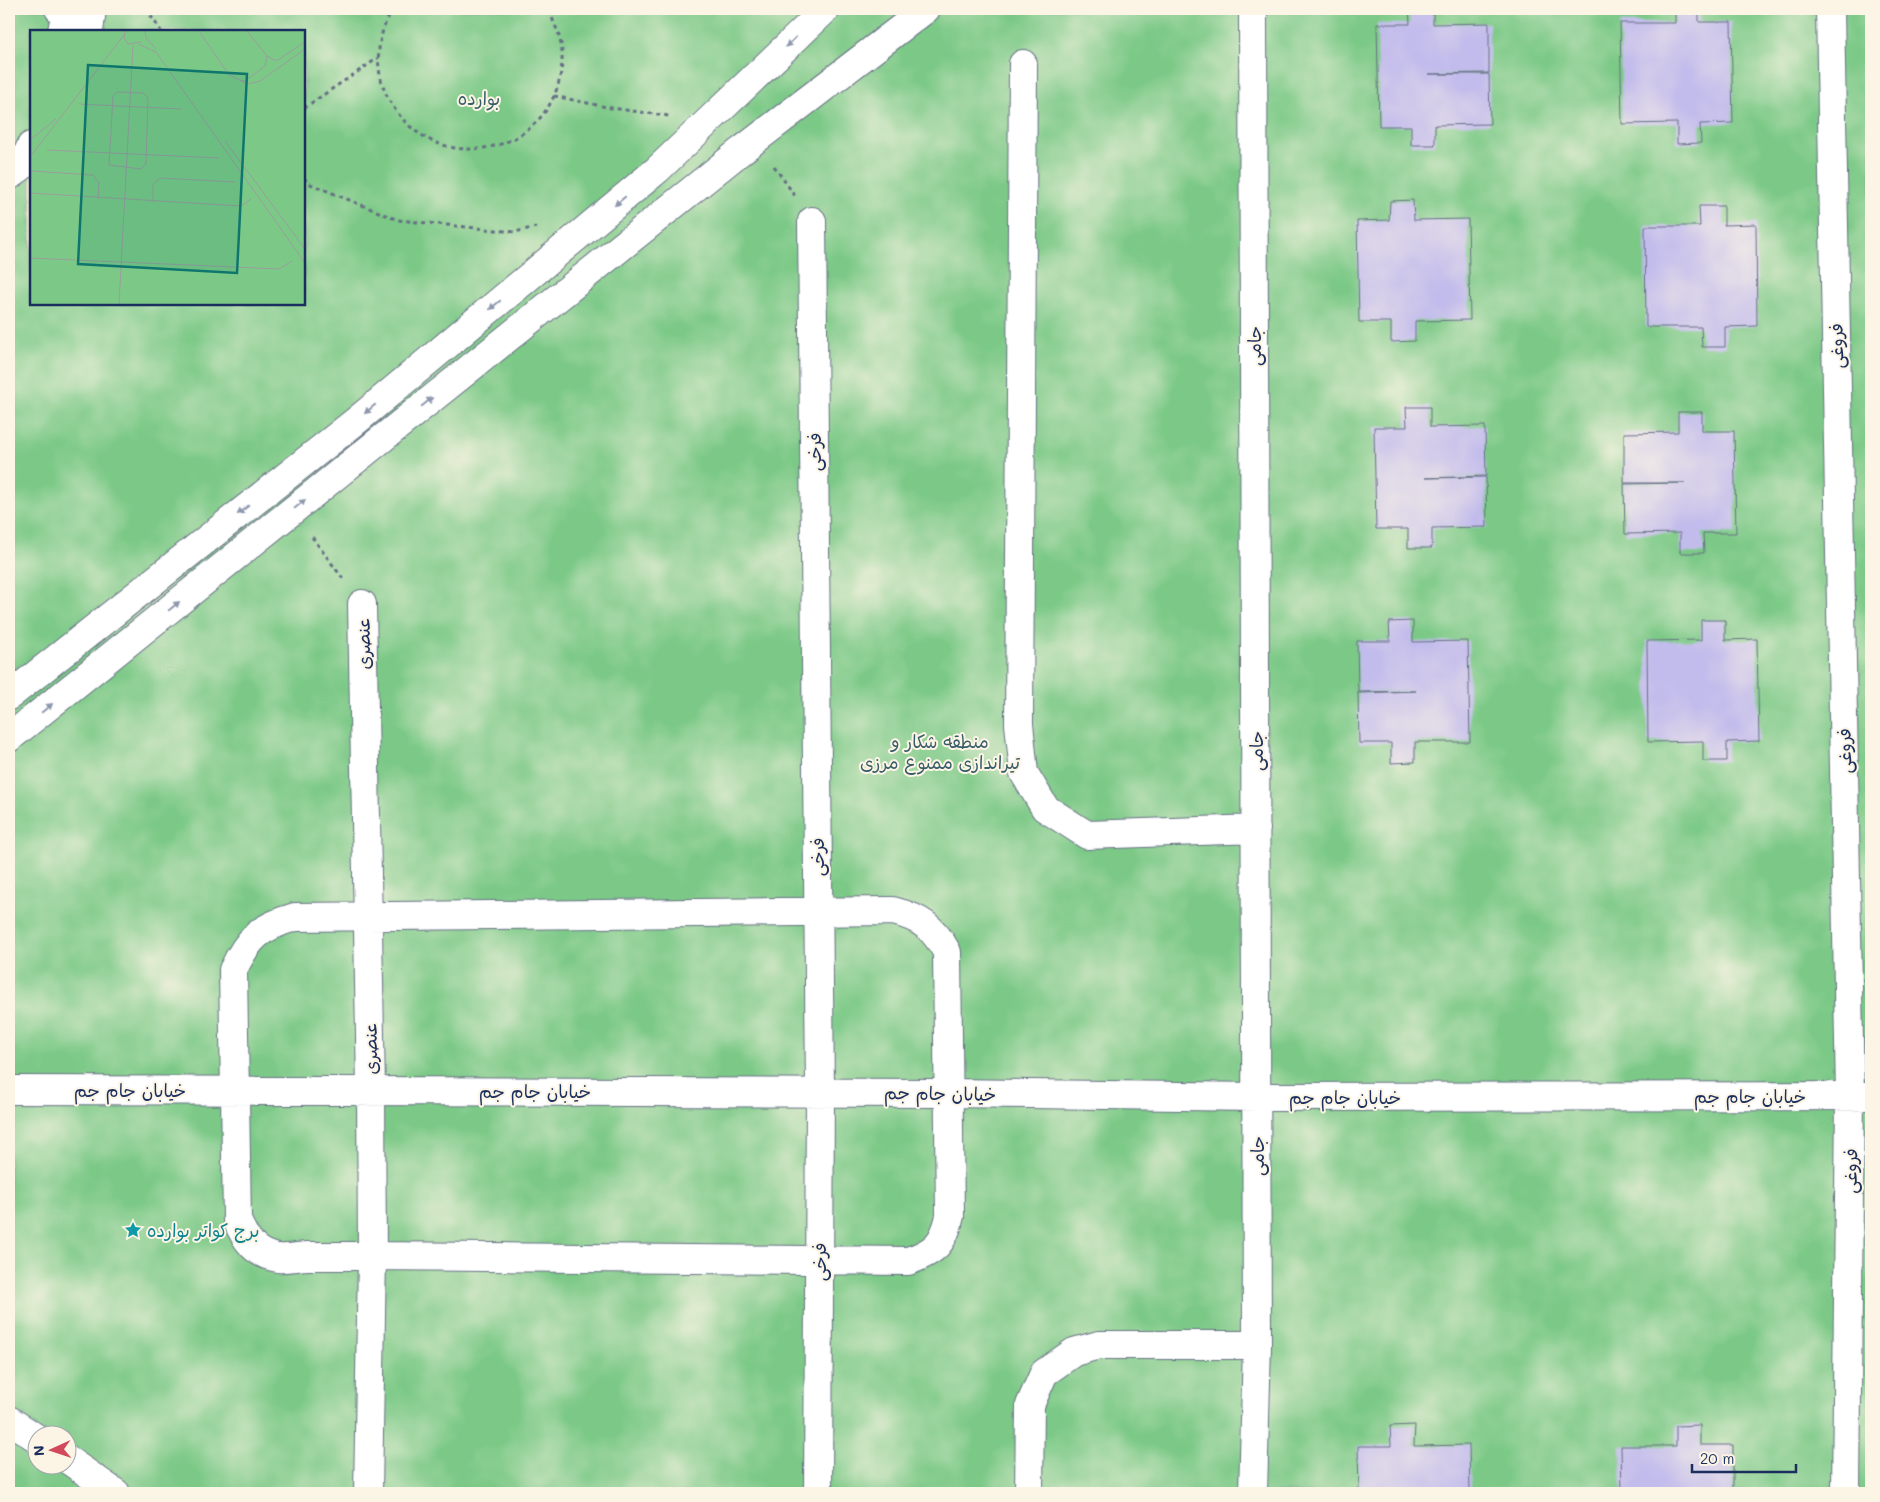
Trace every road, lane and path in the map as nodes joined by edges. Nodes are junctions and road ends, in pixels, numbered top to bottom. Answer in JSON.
{"nodes":[{"id":1,"x":59,"y":9,"type":"edge"},
{"id":2,"x":92,"y":9,"type":"edge"},
{"id":3,"x":146,"y":9,"type":"edge"},
{"id":4,"x":393,"y":9,"type":"edge"},
{"id":5,"x":548,"y":9,"type":"edge"},
{"id":6,"x":826,"y":9,"type":"edge"},
{"id":7,"x":926,"y":9,"type":"edge"},
{"id":8,"x":1253,"y":9,"type":"edge"},
{"id":9,"x":1830,"y":9,"type":"edge"},
{"id":10,"x":62,"y":30,"type":"edge"},
{"id":11,"x":89,"y":30,"type":"edge"},
{"id":12,"x":160,"y":30,"type":"edge"},
{"id":13,"x":378,"y":58,"type":"junction"},
{"id":14,"x":1023,"y":64,"type":"dead end"},
{"id":15,"x":554,"y":96,"type":"junction"},
{"id":16,"x":305,"y":107,"type":"edge"},
{"id":17,"x":709,"y":121,"type":"junction"},
{"id":18,"x":756,"y":139,"type":"junction"},
{"id":19,"x":30,"y":148,"type":"edge"},
{"id":20,"x":9,"y":176,"type":"edge"},
{"id":21,"x":305,"y":179,"type":"edge"},
{"id":22,"x":812,"y":221,"type":"joint"},
{"id":23,"x":543,"y":226,"type":"dead end"},
{"id":24,"x":292,"y":511,"type":"junction"},
{"id":25,"x":362,"y":604,"type":"joint"},
{"id":26,"x":9,"y":696,"type":"edge"},
{"id":27,"x":9,"y":738,"type":"edge"},
{"id":28,"x":1256,"y":829,"type":"junction"},
{"id":29,"x":9,"y":850,"type":"edge"},
{"id":30,"x":818,"y":912,"type":"junction"},
{"id":31,"x":368,"y":916,"type":"junction"},
{"id":32,"x":9,"y":1090,"type":"edge"},
{"id":33,"x":236,"y":1090,"type":"junction"},
{"id":34,"x":371,"y":1090,"type":"junction"},
{"id":35,"x":820,"y":1092,"type":"junction"},
{"id":36,"x":949,"y":1092,"type":"junction"},
{"id":37,"x":1861,"y":1096,"type":"edge"},
{"id":38,"x":1257,"y":1097,"type":"junction"},
{"id":39,"x":372,"y":1256,"type":"junction"},
{"id":40,"x":819,"y":1260,"type":"junction"},
{"id":41,"x":1258,"y":1345,"type":"junction"},
{"id":42,"x":9,"y":1420,"type":"edge"},
{"id":43,"x":28,"y":1433,"type":"edge"},
{"id":44,"x":78,"y":1467,"type":"edge"},
{"id":45,"x":116,"y":1493,"type":"edge"},
{"id":46,"x":368,"y":1493,"type":"edge"},
{"id":47,"x":818,"y":1493,"type":"edge"},
{"id":48,"x":1029,"y":1493,"type":"edge"},
{"id":49,"x":1252,"y":1493,"type":"edge"},
{"id":50,"x":1846,"y":1493,"type":"edge"}],
"edges":[{"from":1,"to":10,"type":"street"},
{"from":2,"to":11,"type":"street"},
{"from":3,"to":12,"type":"path"},
{"from":4,"to":13,"type":"path"},
{"from":5,"to":15,"type":"path"},
{"from":6,"to":17,"type":"street","one_way":true},
{"from":7,"to":18,"type":"street"},
{"from":8,"to":28,"type":"street","name":"جامی"},
{"from":9,"to":37,"type":"street","name":"فروغی"},
{"from":13,"to":15,"type":"path"},
{"from":13,"to":16,"type":"path"},
{"from":14,"to":28,"type":"street"},
{"from":15,"to":17,"type":"path"},
{"from":17,"to":26,"type":"street","one_way":true},
{"from":18,"to":22,"type":"path"},
{"from":24,"to":18,"type":"street","one_way":true},
{"from":19,"to":20,"type":"street"},
{"from":21,"to":23,"type":"path"},
{"from":22,"to":30,"type":"street","name":"فرخی"},
{"from":24,"to":25,"type":"path"},
{"from":27,"to":24,"type":"street","one_way":true},
{"from":25,"to":31,"type":"street","name":"عنصری"},
{"from":28,"to":38,"type":"street","name":"جامی"},
{"from":29,"to":32,"type":"path"},
{"from":30,"to":31,"type":"street"},
{"from":30,"to":35,"type":"street","name":"فرخی"},
{"from":30,"to":36,"type":"street"},
{"from":31,"to":33,"type":"street"},
{"from":31,"to":34,"type":"street","name":"عنصری"},
{"from":32,"to":33,"type":"street","name":"خیابان جام جم"},
{"from":33,"to":34,"type":"street","name":"خیابان جام جم"},
{"from":33,"to":39,"type":"street"},
{"from":34,"to":35,"type":"street","name":"خیابان جام جم"},
{"from":34,"to":39,"type":"street","name":"عنصری"},
{"from":35,"to":36,"type":"street","name":"خیابان جام جم"},
{"from":35,"to":40,"type":"street","name":"فرخی"},
{"from":36,"to":38,"type":"street","name":"خیابان جام جم"},
{"from":36,"to":40,"type":"street"},
{"from":37,"to":38,"type":"street","name":"خیابان جام جم"},
{"from":37,"to":50,"type":"street","name":"فروغی"},
{"from":38,"to":41,"type":"street","name":"جامی"},
{"from":39,"to":40,"type":"street"},
{"from":39,"to":46,"type":"street","name":"عنصری"},
{"from":40,"to":47,"type":"street","name":"فرخی"},
{"from":41,"to":48,"type":"street"},
{"from":41,"to":49,"type":"street","name":"جامی"},
{"from":42,"to":43,"type":"street"},
{"from":44,"to":45,"type":"street"}]}
